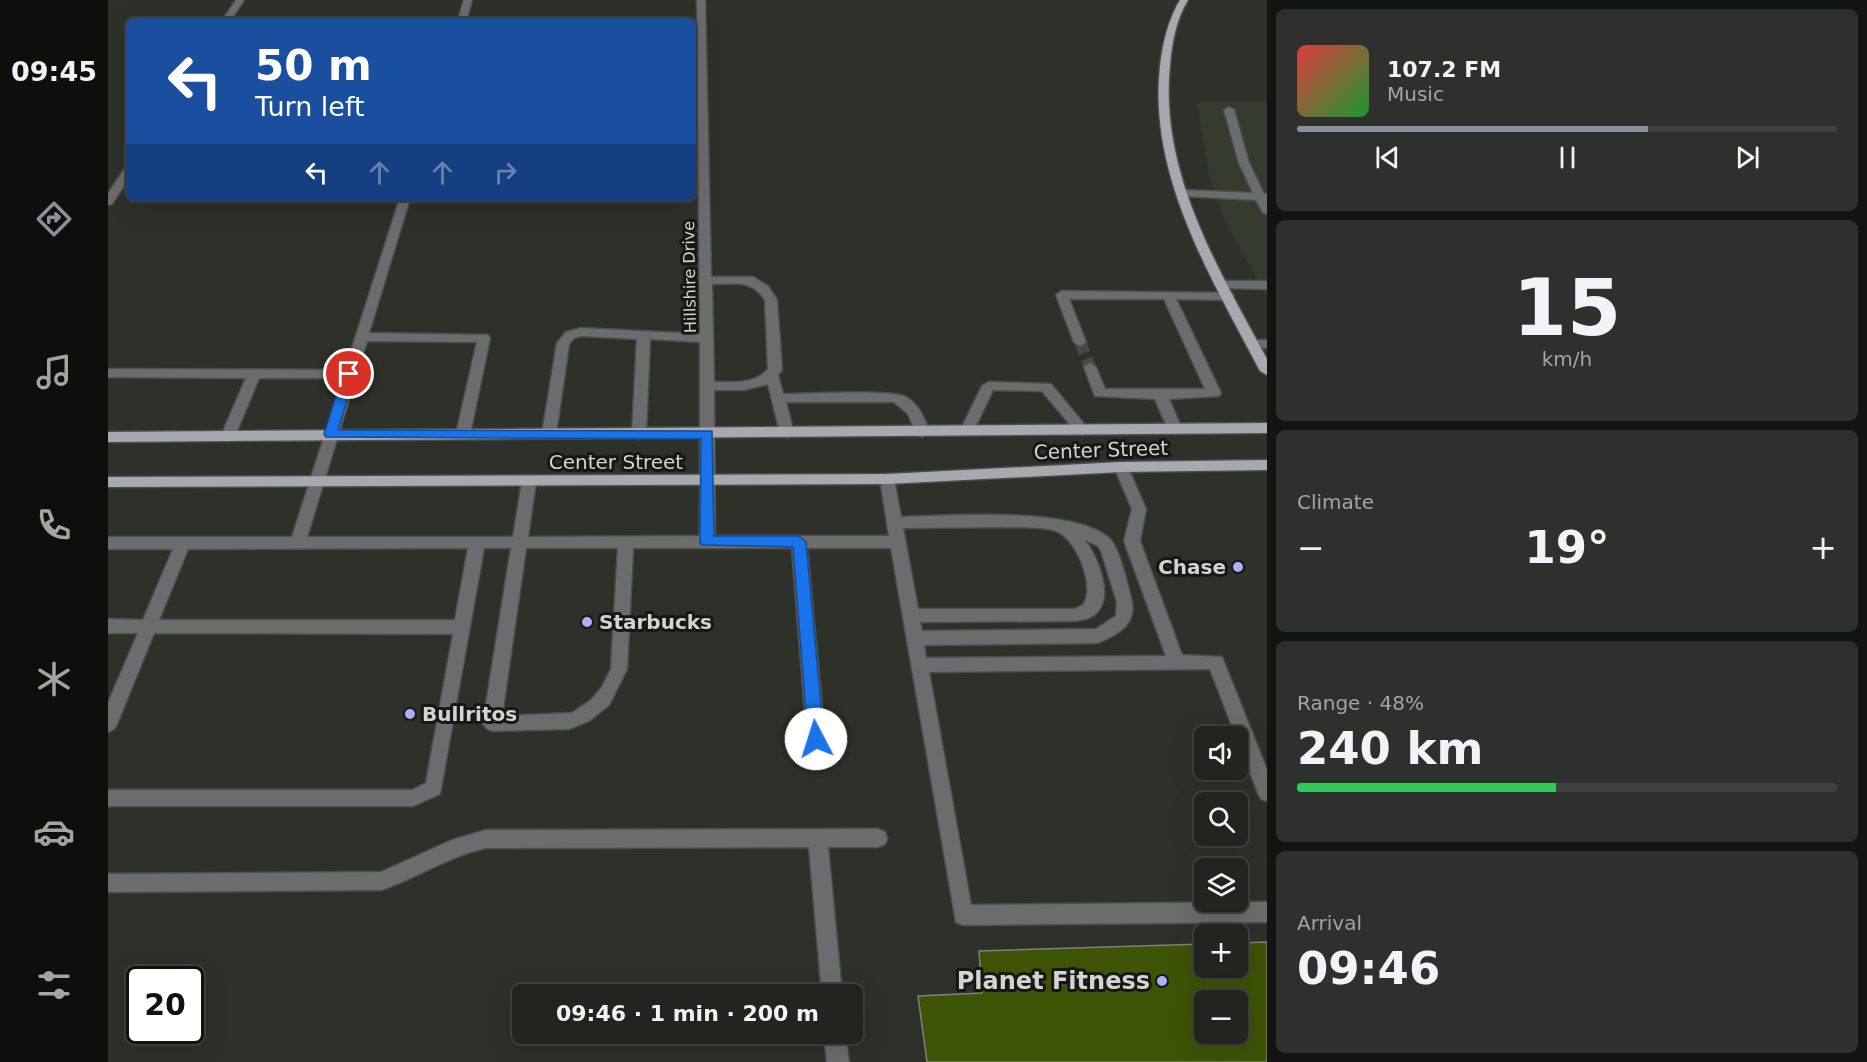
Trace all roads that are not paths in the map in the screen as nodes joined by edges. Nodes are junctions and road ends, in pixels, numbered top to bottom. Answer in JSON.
{"nodes":[{"id":1,"x":240,"y":0,"type":"edge"},
{"id":2,"x":468,"y":0,"type":"edge"},
{"id":3,"x":701,"y":0,"type":"edge"},
{"id":4,"x":1184,"y":0,"type":"edge"},
{"id":5,"x":228,"y":18,"type":"edge"},
{"id":6,"x":463,"y":18,"type":"edge"},
{"id":7,"x":1229,"y":110,"type":"dead end"},
{"id":8,"x":126,"y":175,"type":"edge"},
{"id":9,"x":1181,"y":193,"type":"junction"},
{"id":10,"x":1264,"y":197,"type":"edge"},
{"id":11,"x":404,"y":201,"type":"edge"},
{"id":12,"x":108,"y":202,"type":"edge"},
{"id":13,"x":1267,"y":211,"type":"edge"},
{"id":14,"x":705,"y":280,"type":"junction"},
{"id":15,"x":1267,"y":285,"type":"edge"},
{"id":16,"x":1225,"y":290,"type":"junction"},
{"id":17,"x":1168,"y":296,"type":"junction"},
{"id":18,"x":644,"y":335,"type":"junction"},
{"id":19,"x":361,"y":337,"type":"junction"},
{"id":20,"x":706,"y":338,"type":"junction"},
{"id":21,"x":1080,"y":342,"type":"tunnel mouth"},
{"id":22,"x":1253,"y":344,"type":"junction"},
{"id":23,"x":1267,"y":344,"type":"edge"},
{"id":24,"x":1090,"y":367,"type":"tunnel mouth"},
{"id":25,"x":1267,"y":371,"type":"edge"},
{"id":26,"x":108,"y":373,"type":"edge"},
{"id":27,"x":255,"y":373,"type":"junction"},
{"id":28,"x":349,"y":374,"type":"junction"},
{"id":29,"x":772,"y":375,"type":"junction"},
{"id":30,"x":707,"y":386,"type":"junction"},
{"id":31,"x":1160,"y":395,"type":"junction"},
{"id":32,"x":777,"y":398,"type":"junction"},
{"id":33,"x":1267,"y":428,"type":"edge"},
{"id":34,"x":1175,"y":429,"type":"junction"},
{"id":35,"x":1082,"y":430,"type":"junction"},
{"id":36,"x":967,"y":431,"type":"junction"},
{"id":37,"x":922,"y":432,"type":"junction"},
{"id":38,"x":787,"y":433,"type":"junction"},
{"id":39,"x":330,"y":434,"type":"junction"},
{"id":40,"x":463,"y":434,"type":"junction"},
{"id":41,"x":549,"y":434,"type":"junction"},
{"id":42,"x":639,"y":434,"type":"junction"},
{"id":43,"x":708,"y":434,"type":"junction"},
{"id":44,"x":228,"y":436,"type":"junction"},
{"id":45,"x":108,"y":437,"type":"edge"},
{"id":46,"x":1267,"y":465,"type":"edge"},
{"id":47,"x":1121,"y":467,"type":"junction"},
{"id":48,"x":887,"y":479,"type":"junction"},
{"id":49,"x":708,"y":481,"type":"junction"},
{"id":50,"x":108,"y":482,"type":"edge"},
{"id":51,"x":317,"y":482,"type":"junction"},
{"id":52,"x":529,"y":482,"type":"junction"},
{"id":53,"x":894,"y":523,"type":"junction"},
{"id":54,"x":1059,"y":526,"type":"junction"},
{"id":55,"x":477,"y":542,"type":"junction"},
{"id":56,"x":519,"y":542,"type":"junction"},
{"id":57,"x":626,"y":542,"type":"junction"},
{"id":58,"x":707,"y":542,"type":"junction"},
{"id":59,"x":799,"y":542,"type":"junction"},
{"id":60,"x":898,"y":542,"type":"junction"},
{"id":61,"x":108,"y":543,"type":"edge"},
{"id":62,"x":183,"y":543,"type":"junction"},
{"id":63,"x":298,"y":543,"type":"junction"},
{"id":64,"x":911,"y":616,"type":"junction"},
{"id":65,"x":108,"y":626,"type":"edge"},
{"id":66,"x":150,"y":626,"type":"junction"},
{"id":67,"x":463,"y":627,"type":"junction"},
{"id":68,"x":915,"y":638,"type":"junction"},
{"id":69,"x":1176,"y":661,"type":"junction"},
{"id":70,"x":919,"y":665,"type":"junction"},
{"id":71,"x":108,"y":724,"type":"edge"},
{"id":72,"x":816,"y":739,"type":"dead end"},
{"id":73,"x":1267,"y":793,"type":"edge"},
{"id":74,"x":108,"y":798,"type":"edge"},
{"id":75,"x":879,"y":837,"type":"dead end"},
{"id":76,"x":818,"y":838,"type":"junction"},
{"id":77,"x":108,"y":883,"type":"edge"},
{"id":78,"x":1267,"y":912,"type":"edge"},
{"id":79,"x":831,"y":984,"type":"edge"},
{"id":80,"x":836,"y":1044,"type":"edge"},
{"id":81,"x":838,"y":1062,"type":"edge"}],
"edges":[{"from":1,"to":5,"type":"street"},
{"from":2,"to":6,"type":"street"},
{"from":3,"to":14,"type":"street","name":"Hillshire Drive"},
{"from":4,"to":9,"type":"main road"},
{"from":7,"to":10,"type":"street"},
{"from":8,"to":12,"type":"street"},
{"from":9,"to":10,"type":"street"},
{"from":9,"to":16,"type":"main road"},
{"from":10,"to":13,"type":"street"},
{"from":11,"to":19,"type":"street"},
{"from":14,"to":20,"type":"street","name":"Hillshire Drive"},
{"from":14,"to":29,"type":"street"},
{"from":15,"to":16,"type":"street"},
{"from":16,"to":17,"type":"street"},
{"from":16,"to":22,"type":"main road"},
{"from":17,"to":21,"type":"street"},
{"from":17,"to":31,"type":"street"},
{"from":18,"to":20,"type":"street"},
{"from":18,"to":41,"type":"street"},
{"from":18,"to":42,"type":"street"},
{"from":19,"to":28,"type":"street"},
{"from":19,"to":40,"type":"street"},
{"from":20,"to":30,"type":"street","name":"Hillshire Drive"},
{"from":22,"to":23,"type":"street"},
{"from":22,"to":25,"type":"main road"},
{"from":24,"to":31,"type":"street"},
{"from":26,"to":27,"type":"street"},
{"from":27,"to":28,"type":"street"},
{"from":27,"to":44,"type":"street"},
{"from":28,"to":39,"type":"street"},
{"from":29,"to":30,"type":"street"},
{"from":29,"to":32,"type":"street"},
{"from":30,"to":43,"type":"street","name":"Hillshire Drive"},
{"from":31,"to":34,"type":"street"},
{"from":32,"to":37,"type":"street"},
{"from":32,"to":38,"type":"street"},
{"from":33,"to":34,"type":"main road","name":"Center Street"},
{"from":34,"to":35,"type":"main road","name":"Center Street"},
{"from":35,"to":36,"type":"main road","name":"Center Street"},
{"from":35,"to":36,"type":"street"},
{"from":36,"to":37,"type":"main road","name":"Center Street"},
{"from":37,"to":38,"type":"main road","name":"Center Street"},
{"from":38,"to":43,"type":"main road","name":"Center Street"},
{"from":39,"to":40,"type":"main road","name":"Center Street"},
{"from":39,"to":44,"type":"main road","name":"Center Street"},
{"from":39,"to":51,"type":"street"},
{"from":40,"to":41,"type":"main road","name":"Center Street"},
{"from":41,"to":42,"type":"main road","name":"Center Street"},
{"from":42,"to":43,"type":"main road","name":"Center Street"},
{"from":43,"to":49,"type":"street","name":"Hillshire Drive"},
{"from":44,"to":45,"type":"main road","name":"Center Street"},
{"from":46,"to":47,"type":"main road","name":"Center Street"},
{"from":47,"to":48,"type":"main road","name":"Center Street"},
{"from":47,"to":69,"type":"street"},
{"from":48,"to":49,"type":"main road","name":"Center Street"},
{"from":48,"to":53,"type":"street"},
{"from":49,"to":52,"type":"main road","name":"Center Street"},
{"from":49,"to":58,"type":"street","name":"Hillshire Drive"},
{"from":50,"to":51,"type":"main road","name":"Center Street"},
{"from":51,"to":52,"type":"main road","name":"Center Street"},
{"from":51,"to":63,"type":"street"},
{"from":52,"to":56,"type":"street"},
{"from":53,"to":54,"type":"street"},
{"from":53,"to":60,"type":"street"},
{"from":54,"to":64,"type":"street"},
{"from":54,"to":68,"type":"street"},
{"from":55,"to":56,"type":"street"},
{"from":55,"to":63,"type":"street"},
{"from":55,"to":67,"type":"street"},
{"from":56,"to":57,"type":"street"},
{"from":56,"to":57,"type":"street"},
{"from":57,"to":58,"type":"street"},
{"from":58,"to":59,"type":"street"},
{"from":59,"to":60,"type":"street"},
{"from":59,"to":72,"type":"street"},
{"from":60,"to":64,"type":"street"},
{"from":61,"to":62,"type":"street"},
{"from":62,"to":63,"type":"street"},
{"from":62,"to":66,"type":"street"},
{"from":64,"to":68,"type":"street"},
{"from":65,"to":66,"type":"street"},
{"from":66,"to":67,"type":"street"},
{"from":66,"to":71,"type":"street"},
{"from":67,"to":74,"type":"street"},
{"from":68,"to":70,"type":"street"},
{"from":69,"to":70,"type":"street"},
{"from":69,"to":73,"type":"street"},
{"from":70,"to":78,"type":"street"},
{"from":75,"to":76,"type":"street"},
{"from":76,"to":77,"type":"street"},
{"from":76,"to":79,"type":"street"},
{"from":80,"to":81,"type":"street"}]}
